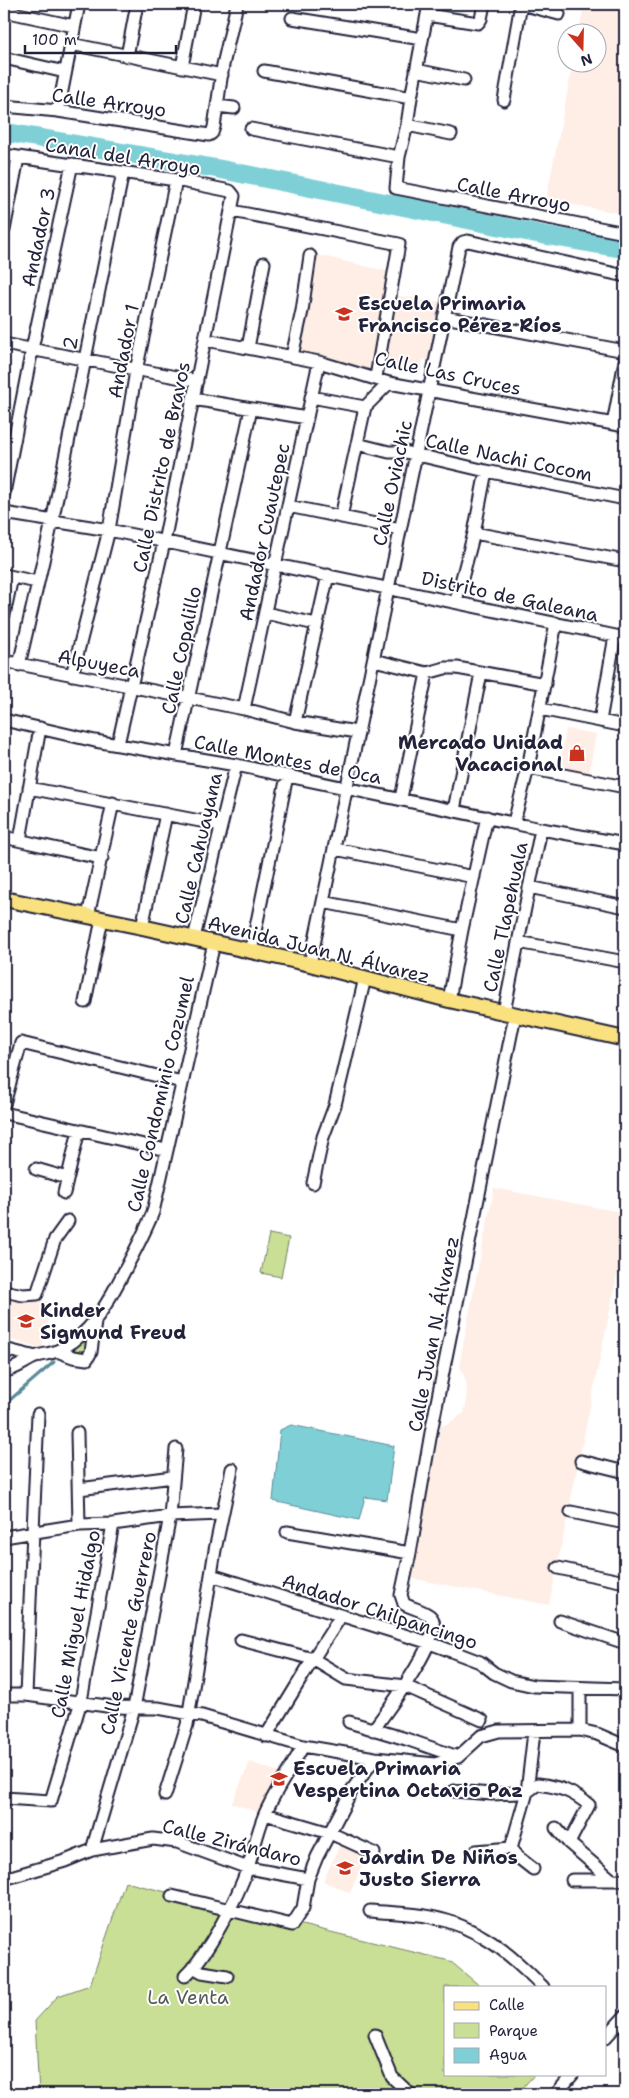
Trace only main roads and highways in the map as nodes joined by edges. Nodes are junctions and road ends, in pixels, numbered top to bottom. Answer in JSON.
{"nodes":[{"id":1,"x":4,"y":900,"type":"edge"},
{"id":2,"x":625,"y":1039,"type":"edge"}],
"edges":[{"from":1,"to":2,"type":"main road","name":"Avenida Juan N. Álvarez"}]}
